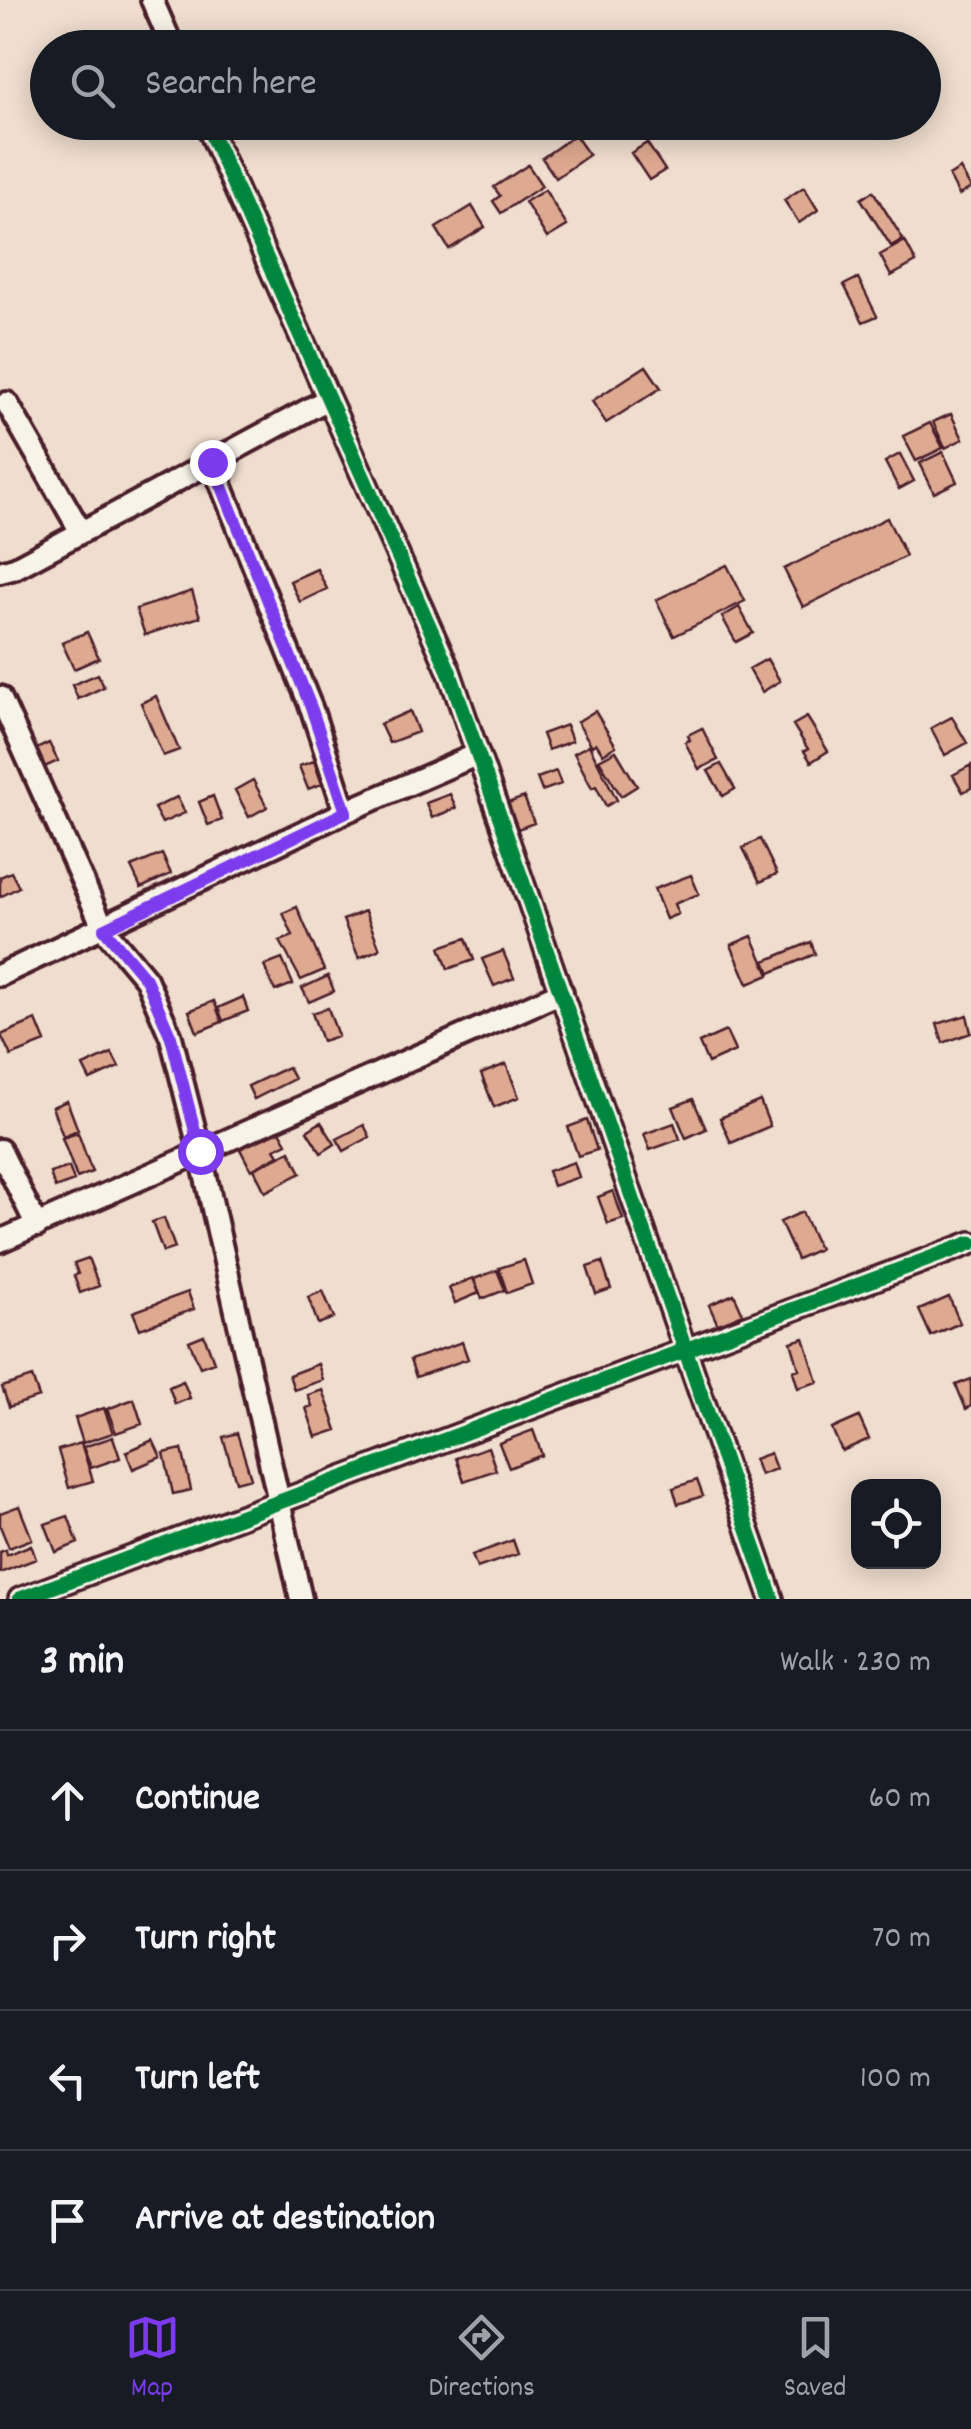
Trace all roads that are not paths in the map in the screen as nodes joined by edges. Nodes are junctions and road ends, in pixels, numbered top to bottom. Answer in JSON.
{"nodes":[{"id":1,"x":152,"y":0,"type":"edge"},
{"id":2,"x":164,"y":30,"type":"edge"},
{"id":3,"x":214,"y":140,"type":"edge"},
{"id":4,"x":328,"y":399,"type":"junction"},
{"id":5,"x":7,"y":403,"type":"dead end"},
{"id":6,"x":212,"y":462,"type":"junction"},
{"id":7,"x":81,"y":532,"type":"junction"},
{"id":8,"x":0,"y":572,"type":"edge"},
{"id":9,"x":0,"y":697,"type":"edge"},
{"id":10,"x":478,"y":754,"type":"junction"},
{"id":11,"x":346,"y":812,"type":"junction"},
{"id":12,"x":104,"y":929,"type":"junction"},
{"id":13,"x":0,"y":976,"type":"edge"},
{"id":14,"x":562,"y":992,"type":"junction"},
{"id":15,"x":0,"y":1150,"type":"edge"},
{"id":16,"x":200,"y":1151,"type":"junction"},
{"id":17,"x":37,"y":1226,"type":"junction"},
{"id":18,"x":0,"y":1241,"type":"edge"},
{"id":19,"x":971,"y":1243,"type":"edge"},
{"id":20,"x":688,"y":1351,"type":"junction"},
{"id":21,"x":279,"y":1503,"type":"junction"},
{"id":22,"x":20,"y":1599,"type":"edge"},
{"id":23,"x":301,"y":1599,"type":"edge"},
{"id":24,"x":772,"y":1599,"type":"edge"}],
"edges":[{"from":1,"to":2,"type":"street"},
{"from":3,"to":4,"type":"street"},
{"from":4,"to":6,"type":"street"},
{"from":4,"to":10,"type":"street"},
{"from":5,"to":7,"type":"street"},
{"from":6,"to":7,"type":"street"},
{"from":6,"to":11,"type":"street"},
{"from":7,"to":8,"type":"street"},
{"from":9,"to":12,"type":"street"},
{"from":10,"to":11,"type":"street"},
{"from":10,"to":14,"type":"street"},
{"from":11,"to":12,"type":"street"},
{"from":12,"to":13,"type":"street"},
{"from":12,"to":16,"type":"street"},
{"from":14,"to":16,"type":"street"},
{"from":14,"to":20,"type":"street"},
{"from":15,"to":17,"type":"street"},
{"from":16,"to":17,"type":"street"},
{"from":16,"to":21,"type":"street"},
{"from":17,"to":18,"type":"street"},
{"from":19,"to":20,"type":"street"},
{"from":20,"to":21,"type":"street"},
{"from":20,"to":24,"type":"street"},
{"from":21,"to":22,"type":"street"},
{"from":21,"to":23,"type":"street"}]}
